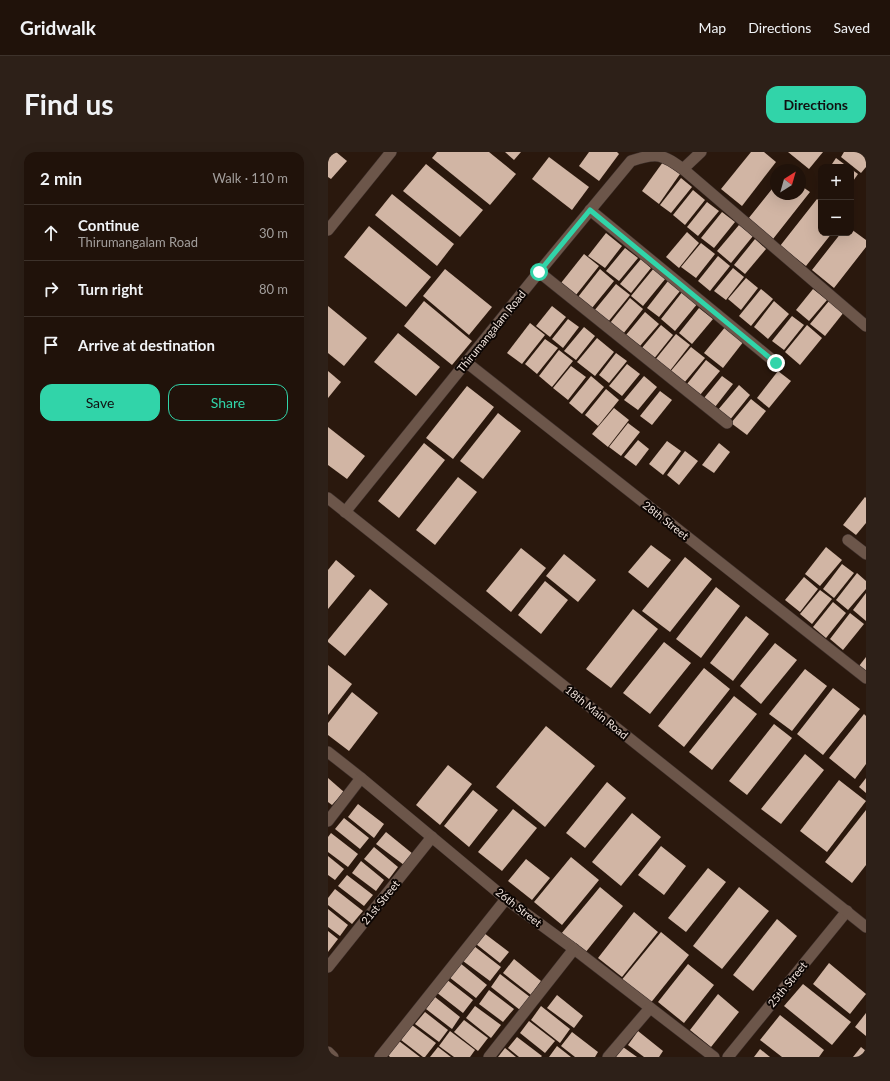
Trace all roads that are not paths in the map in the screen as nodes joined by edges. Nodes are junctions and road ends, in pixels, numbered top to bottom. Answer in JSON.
{"nodes":[{"id":1,"x":391,"y":152,"type":"edge"},
{"id":2,"x":700,"y":152,"type":"edge"},
{"id":3,"x":683,"y":169,"type":"junction"},
{"id":4,"x":590,"y":210,"type":"junction"},
{"id":5,"x":328,"y":230,"type":"edge"},
{"id":6,"x":539,"y":272,"type":"junction"},
{"id":7,"x":866,"y":326,"type":"edge"},
{"id":8,"x":466,"y":362,"type":"junction"},
{"id":9,"x":776,"y":363,"type":"dead end"},
{"id":10,"x":727,"y":423,"type":"dead end"},
{"id":11,"x":328,"y":498,"type":"edge"},
{"id":12,"x":345,"y":512,"type":"junction"},
{"id":13,"x":848,"y":540,"type":"dead end"},
{"id":14,"x":866,"y":554,"type":"edge"},
{"id":15,"x":866,"y":678,"type":"edge"},
{"id":16,"x":328,"y":752,"type":"edge"},
{"id":17,"x":361,"y":778,"type":"junction"},
{"id":18,"x":328,"y":821,"type":"edge"},
{"id":19,"x":432,"y":837,"type":"junction"},
{"id":20,"x":506,"y":899,"type":"junction"},
{"id":21,"x":847,"y":911,"type":"junction"},
{"id":22,"x":866,"y":927,"type":"edge"},
{"id":23,"x":574,"y":949,"type":"junction"},
{"id":24,"x":328,"y":967,"type":"edge"},
{"id":25,"x":650,"y":1008,"type":"junction"},
{"id":26,"x":328,"y":1052,"type":"edge"},
{"id":27,"x":333,"y":1057,"type":"edge"},
{"id":28,"x":380,"y":1057,"type":"edge"},
{"id":29,"x":488,"y":1057,"type":"edge"},
{"id":30,"x":608,"y":1057,"type":"edge"},
{"id":31,"x":714,"y":1057,"type":"edge"},
{"id":32,"x":728,"y":1057,"type":"edge"}],
"edges":[{"from":1,"to":5,"type":"street"},
{"from":2,"to":3,"type":"street"},
{"from":3,"to":4,"type":"street","name":"Thirumangalam Road"},
{"from":3,"to":7,"type":"street","name":"Thirumangalam Road"},
{"from":4,"to":6,"type":"street","name":"Thirumangalam Road"},
{"from":4,"to":9,"type":"street"},
{"from":6,"to":8,"type":"street","name":"Thirumangalam Road"},
{"from":6,"to":10,"type":"street"},
{"from":8,"to":12,"type":"street","name":"Thirumangalam Road"},
{"from":8,"to":15,"type":"street","name":"28th Street"},
{"from":11,"to":12,"type":"street","name":"18th Main Road"},
{"from":12,"to":21,"type":"street","name":"18th Main Road"},
{"from":13,"to":14,"type":"street"},
{"from":16,"to":17,"type":"street","name":"26th Street"},
{"from":17,"to":18,"type":"street"},
{"from":17,"to":19,"type":"street","name":"26th Street"},
{"from":19,"to":20,"type":"street","name":"26th Street"},
{"from":19,"to":24,"type":"street","name":"21st Street"},
{"from":20,"to":23,"type":"street","name":"26th Street"},
{"from":20,"to":28,"type":"street"},
{"from":21,"to":22,"type":"street","name":"18th Main Road"},
{"from":21,"to":32,"type":"street","name":"25th Street"},
{"from":23,"to":25,"type":"street","name":"26th Street"},
{"from":23,"to":29,"type":"street"},
{"from":25,"to":30,"type":"street"},
{"from":25,"to":31,"type":"street","name":"26th Street"},
{"from":26,"to":27,"type":"street"}]}
